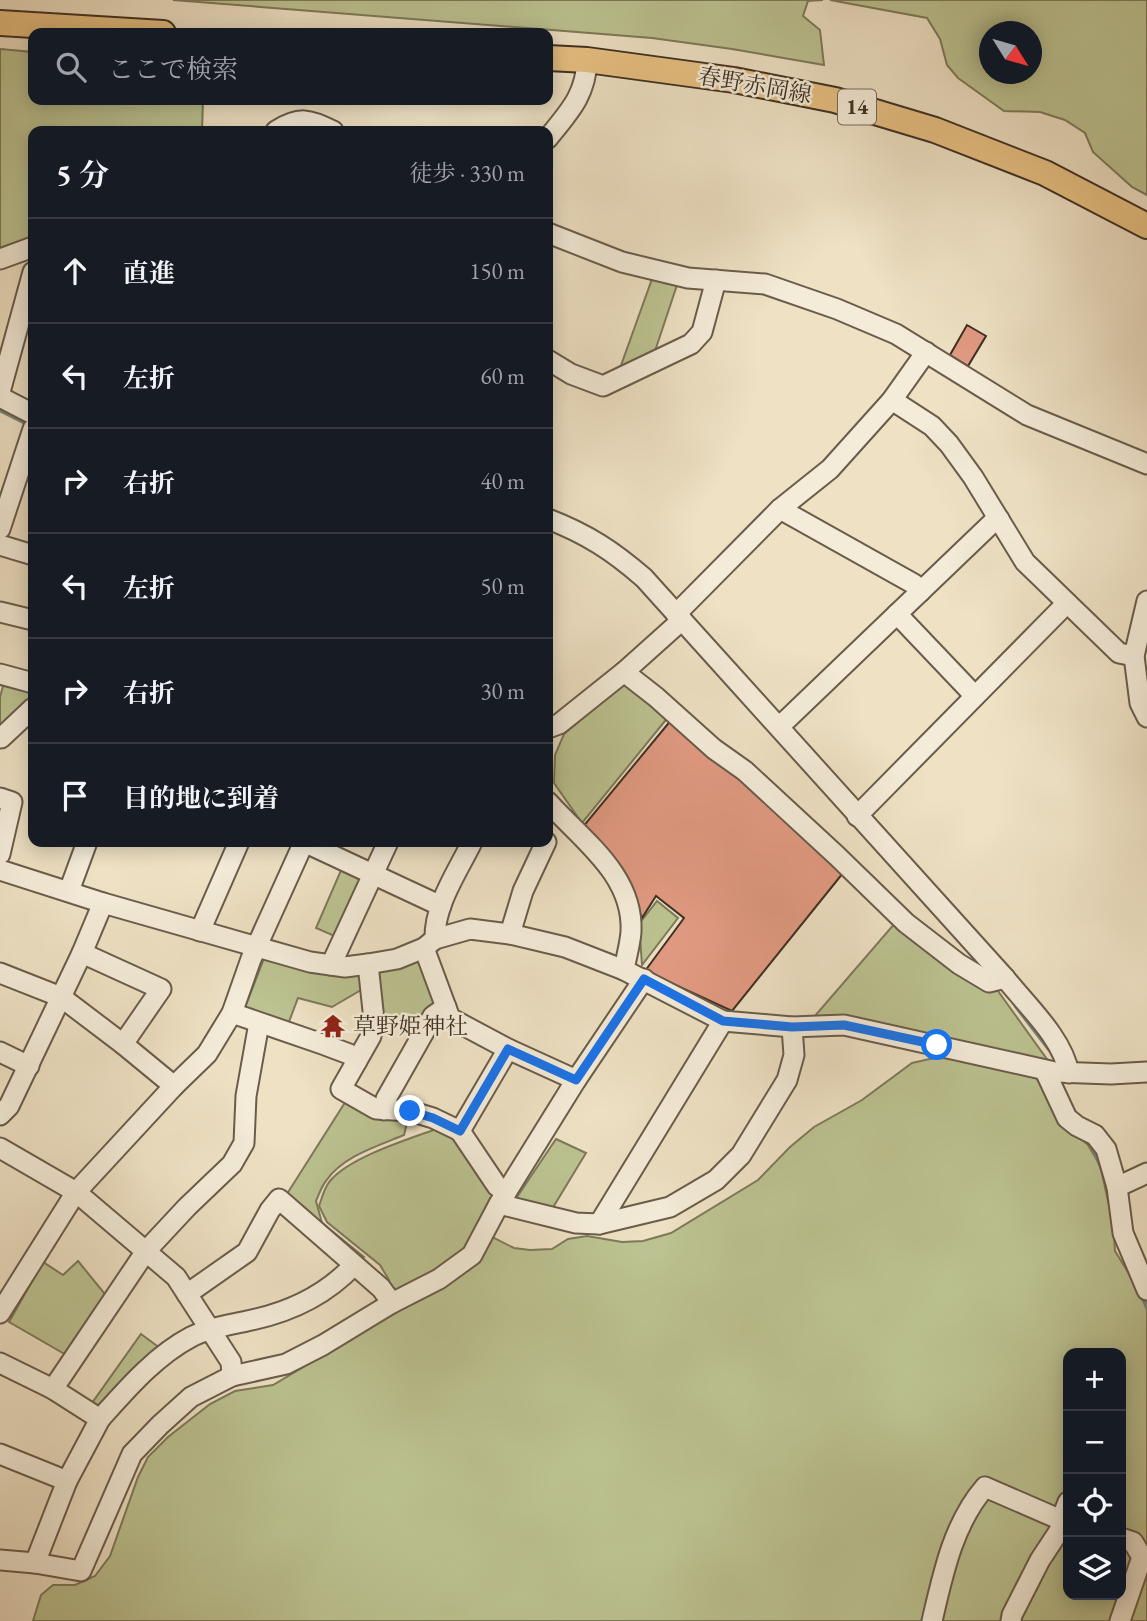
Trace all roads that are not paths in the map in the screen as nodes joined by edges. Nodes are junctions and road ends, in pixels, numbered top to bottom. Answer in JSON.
{"nodes":[{"id":1,"x":0,"y":23,"type":"edge"},
{"id":2,"x":82,"y":28,"type":"edge"},
{"id":3,"x":553,"y":58,"type":"edge"},
{"id":4,"x":587,"y":60,"type":"junction"},
{"id":5,"x":284,"y":126,"type":"edge"},
{"id":6,"x":321,"y":126,"type":"edge"},
{"id":7,"x":553,"y":132,"type":"edge"},
{"id":8,"x":1147,"y":226,"type":"edge"},
{"id":9,"x":553,"y":235,"type":"edge"},
{"id":10,"x":28,"y":249,"type":"edge"},
{"id":11,"x":0,"y":258,"type":"edge"},
{"id":12,"x":716,"y":281,"type":"junction"},
{"id":13,"x":28,"y":290,"type":"edge"},
{"id":14,"x":926,"y":352,"type":"junction"},
{"id":15,"x":553,"y":363,"type":"edge"},
{"id":16,"x":0,"y":392,"type":"edge"},
{"id":17,"x":0,"y":397,"type":"edge"},
{"id":18,"x":892,"y":400,"type":"junction"},
{"id":19,"x":28,"y":411,"type":"edge"},
{"id":20,"x":28,"y":439,"type":"edge"},
{"id":21,"x":1147,"y":464,"type":"edge"},
{"id":22,"x":7,"y":482,"type":"edge"},
{"id":23,"x":780,"y":509,"type":"junction"},
{"id":24,"x":999,"y":519,"type":"junction"},
{"id":25,"x":553,"y":521,"type":"edge"},
{"id":26,"x":1,"y":544,"type":"edge"},
{"id":27,"x":28,"y":553,"type":"edge"},
{"id":28,"x":920,"y":592,"type":"junction"},
{"id":29,"x":1147,"y":601,"type":"edge"},
{"id":30,"x":1067,"y":603,"type":"junction"},
{"id":31,"x":0,"y":612,"type":"edge"},
{"id":32,"x":897,"y":614,"type":"junction"},
{"id":33,"x":679,"y":617,"type":"junction"},
{"id":34,"x":28,"y":619,"type":"edge"},
{"id":35,"x":1134,"y":656,"type":"junction"},
{"id":36,"x":624,"y":672,"type":"junction"},
{"id":37,"x":0,"y":674,"type":"edge"},
{"id":38,"x":28,"y":682,"type":"edge"},
{"id":39,"x":975,"y":696,"type":"junction"},
{"id":40,"x":28,"y":713,"type":"edge"},
{"id":41,"x":1147,"y":717,"type":"edge"},
{"id":42,"x":553,"y":726,"type":"edge"},
{"id":43,"x":779,"y":727,"type":"junction"},
{"id":44,"x":0,"y":739,"type":"edge"},
{"id":45,"x":0,"y":798,"type":"edge"},
{"id":46,"x":554,"y":809,"type":"edge"},
{"id":47,"x":858,"y":816,"type":"junction"},
{"id":48,"x":85,"y":847,"type":"edge"},
{"id":49,"x":237,"y":847,"type":"edge"},
{"id":50,"x":302,"y":847,"type":"edge"},
{"id":51,"x":315,"y":847,"type":"edge"},
{"id":52,"x":386,"y":847,"type":"edge"},
{"id":53,"x":470,"y":847,"type":"edge"},
{"id":54,"x":544,"y":847,"type":"edge"},
{"id":55,"x":0,"y":854,"type":"edge"},
{"id":56,"x":0,"y":870,"type":"edge"},
{"id":57,"x":373,"y":873,"type":"junction"},
{"id":58,"x":69,"y":891,"type":"junction"},
{"id":59,"x":103,"y":902,"type":"junction"},
{"id":60,"x":441,"y":906,"type":"junction"},
{"id":61,"x":200,"y":931,"type":"junction"},
{"id":62,"x":510,"y":934,"type":"junction"},
{"id":63,"x":429,"y":943,"type":"junction"},
{"id":64,"x":257,"y":946,"type":"junction"},
{"id":65,"x":82,"y":953,"type":"junction"},
{"id":66,"x":368,"y":964,"type":"junction"},
{"id":67,"x":331,"y":965,"type":"junction"},
{"id":68,"x":624,"y":970,"type":"junction"},
{"id":69,"x":0,"y":974,"type":"edge"},
{"id":70,"x":1004,"y":978,"type":"junction"},
{"id":71,"x":644,"y":979,"type":"junction"},
{"id":72,"x":61,"y":997,"type":"junction"},
{"id":73,"x":446,"y":1007,"type":"junction"},
{"id":74,"x":232,"y":1013,"type":"junction"},
{"id":75,"x":723,"y":1021,"type":"junction"},
{"id":76,"x":259,"y":1023,"type":"junction"},
{"id":77,"x":792,"y":1027,"type":"junction"},
{"id":78,"x":123,"y":1044,"type":"junction"},
{"id":79,"x":508,"y":1049,"type":"junction"},
{"id":80,"x":0,"y":1052,"type":"edge"},
{"id":81,"x":357,"y":1061,"type":"junction"},
{"id":82,"x":29,"y":1066,"type":"junction"},
{"id":83,"x":1058,"y":1072,"type":"junction"},
{"id":84,"x":1147,"y":1072,"type":"edge"},
{"id":85,"x":576,"y":1080,"type":"junction"},
{"id":86,"x":174,"y":1086,"type":"junction"},
{"id":87,"x":384,"y":1110,"type":"junction"},
{"id":88,"x":0,"y":1115,"type":"edge"},
{"id":89,"x":460,"y":1131,"type":"junction"},
{"id":90,"x":0,"y":1148,"type":"edge"},
{"id":91,"x":1147,"y":1173,"type":"edge"},
{"id":92,"x":1117,"y":1186,"type":"junction"},
{"id":93,"x":76,"y":1192,"type":"junction"},
{"id":94,"x":503,"y":1198,"type":"junction"},
{"id":95,"x":598,"y":1224,"type":"junction"},
{"id":96,"x":146,"y":1251,"type":"junction"},
{"id":97,"x":354,"y":1265,"type":"junction"},
{"id":98,"x":1147,"y":1290,"type":"edge"},
{"id":99,"x":187,"y":1294,"type":"junction"},
{"id":100,"x":392,"y":1303,"type":"junction"},
{"id":101,"x":2,"y":1305,"type":"edge"},
{"id":102,"x":210,"y":1329,"type":"junction"},
{"id":103,"x":0,"y":1363,"type":"edge"},
{"id":104,"x":232,"y":1376,"type":"junction"},
{"id":105,"x":53,"y":1389,"type":"junction"},
{"id":106,"x":100,"y":1419,"type":"junction"},
{"id":107,"x":0,"y":1454,"type":"edge"},
{"id":108,"x":67,"y":1481,"type":"junction"},
{"id":109,"x":1063,"y":1516,"type":"edge"},
{"id":110,"x":1063,"y":1522,"type":"edge"},
{"id":111,"x":1126,"y":1540,"type":"edge"},
{"id":112,"x":0,"y":1560,"type":"edge"},
{"id":113,"x":35,"y":1563,"type":"junction"},
{"id":114,"x":933,"y":1621,"type":"edge"},
{"id":115,"x":1011,"y":1621,"type":"edge"},
{"id":116,"x":1119,"y":1621,"type":"edge"}],
"edges":[{"from":1,"to":2,"type":"main road"},
{"from":3,"to":4,"type":"main road","name":"春野赤岡線","number":"14"},
{"from":4,"to":7,"type":"street"},
{"from":4,"to":8,"type":"main road","name":"春野赤岡線","number":"14"},
{"from":5,"to":6,"type":"street"},
{"from":9,"to":12,"type":"street"},
{"from":10,"to":11,"type":"street"},
{"from":12,"to":14,"type":"street"},
{"from":12,"to":15,"type":"street"},
{"from":13,"to":16,"type":"street"},
{"from":14,"to":18,"type":"street"},
{"from":14,"to":21,"type":"street"},
{"from":17,"to":19,"type":"street"},
{"from":18,"to":23,"type":"street"},
{"from":18,"to":24,"type":"street"},
{"from":20,"to":22,"type":"street"},
{"from":22,"to":26,"type":"street"},
{"from":23,"to":28,"type":"street"},
{"from":23,"to":33,"type":"street"},
{"from":24,"to":28,"type":"street"},
{"from":24,"to":30,"type":"street"},
{"from":25,"to":33,"type":"street"},
{"from":26,"to":27,"type":"street"},
{"from":28,"to":32,"type":"street"},
{"from":29,"to":35,"type":"street"},
{"from":30,"to":35,"type":"street"},
{"from":30,"to":39,"type":"street"},
{"from":31,"to":34,"type":"street"},
{"from":32,"to":39,"type":"street"},
{"from":32,"to":43,"type":"street"},
{"from":33,"to":36,"type":"street"},
{"from":33,"to":43,"type":"street"},
{"from":35,"to":41,"type":"street"},
{"from":36,"to":42,"type":"street"},
{"from":36,"to":70,"type":"street"},
{"from":37,"to":38,"type":"street"},
{"from":39,"to":47,"type":"street"},
{"from":40,"to":44,"type":"street"},
{"from":43,"to":47,"type":"street"},
{"from":45,"to":55,"type":"street"},
{"from":46,"to":68,"type":"street"},
{"from":47,"to":70,"type":"street"},
{"from":48,"to":58,"type":"street"},
{"from":49,"to":61,"type":"street"},
{"from":50,"to":64,"type":"street"},
{"from":51,"to":57,"type":"street"},
{"from":52,"to":57,"type":"street"},
{"from":53,"to":60,"type":"street"},
{"from":54,"to":62,"type":"street"},
{"from":56,"to":58,"type":"street"},
{"from":57,"to":60,"type":"street"},
{"from":57,"to":67,"type":"street"},
{"from":58,"to":59,"type":"street"},
{"from":59,"to":61,"type":"street"},
{"from":59,"to":65,"type":"street"},
{"from":60,"to":63,"type":"street"},
{"from":61,"to":64,"type":"street"},
{"from":62,"to":63,"type":"street"},
{"from":62,"to":68,"type":"street"},
{"from":63,"to":66,"type":"street"},
{"from":63,"to":73,"type":"street"},
{"from":64,"to":67,"type":"street"},
{"from":64,"to":74,"type":"street"},
{"from":65,"to":72,"type":"street"},
{"from":65,"to":78,"type":"street"},
{"from":66,"to":67,"type":"street"},
{"from":66,"to":81,"type":"street"},
{"from":68,"to":71,"type":"street"},
{"from":69,"to":72,"type":"street"},
{"from":70,"to":83,"type":"street"},
{"from":71,"to":75,"type":"street"},
{"from":71,"to":85,"type":"street"},
{"from":72,"to":78,"type":"street"},
{"from":72,"to":82,"type":"street"},
{"from":73,"to":79,"type":"street"},
{"from":73,"to":87,"type":"street"},
{"from":74,"to":76,"type":"street"},
{"from":74,"to":86,"type":"street"},
{"from":75,"to":77,"type":"street"},
{"from":75,"to":95,"type":"street"},
{"from":76,"to":81,"type":"street"},
{"from":76,"to":96,"type":"street"},
{"from":77,"to":83,"type":"street"},
{"from":77,"to":95,"type":"street"},
{"from":78,"to":86,"type":"street"},
{"from":79,"to":85,"type":"street"},
{"from":79,"to":89,"type":"street"},
{"from":80,"to":82,"type":"street"},
{"from":81,"to":87,"type":"street"},
{"from":82,"to":88,"type":"street"},
{"from":83,"to":84,"type":"street"},
{"from":83,"to":92,"type":"street"},
{"from":85,"to":94,"type":"street"},
{"from":86,"to":93,"type":"street"},
{"from":87,"to":89,"type":"street"},
{"from":89,"to":94,"type":"street"},
{"from":90,"to":93,"type":"street"},
{"from":91,"to":92,"type":"street"},
{"from":92,"to":98,"type":"street"},
{"from":93,"to":96,"type":"street"},
{"from":93,"to":101,"type":"street"},
{"from":94,"to":95,"type":"street"},
{"from":94,"to":100,"type":"street"},
{"from":96,"to":99,"type":"street"},
{"from":96,"to":105,"type":"street"},
{"from":97,"to":99,"type":"street"},
{"from":97,"to":100,"type":"street"},
{"from":97,"to":102,"type":"street"},
{"from":99,"to":102,"type":"street"},
{"from":100,"to":104,"type":"street"},
{"from":102,"to":104,"type":"street"},
{"from":102,"to":106,"type":"street"},
{"from":103,"to":105,"type":"street"},
{"from":104,"to":113,"type":"street"},
{"from":105,"to":106,"type":"street"},
{"from":106,"to":108,"type":"street"},
{"from":107,"to":108,"type":"street"},
{"from":108,"to":113,"type":"street"},
{"from":109,"to":114,"type":"street"},
{"from":110,"to":115,"type":"street"},
{"from":111,"to":116,"type":"street"},
{"from":112,"to":113,"type":"street"}]}
